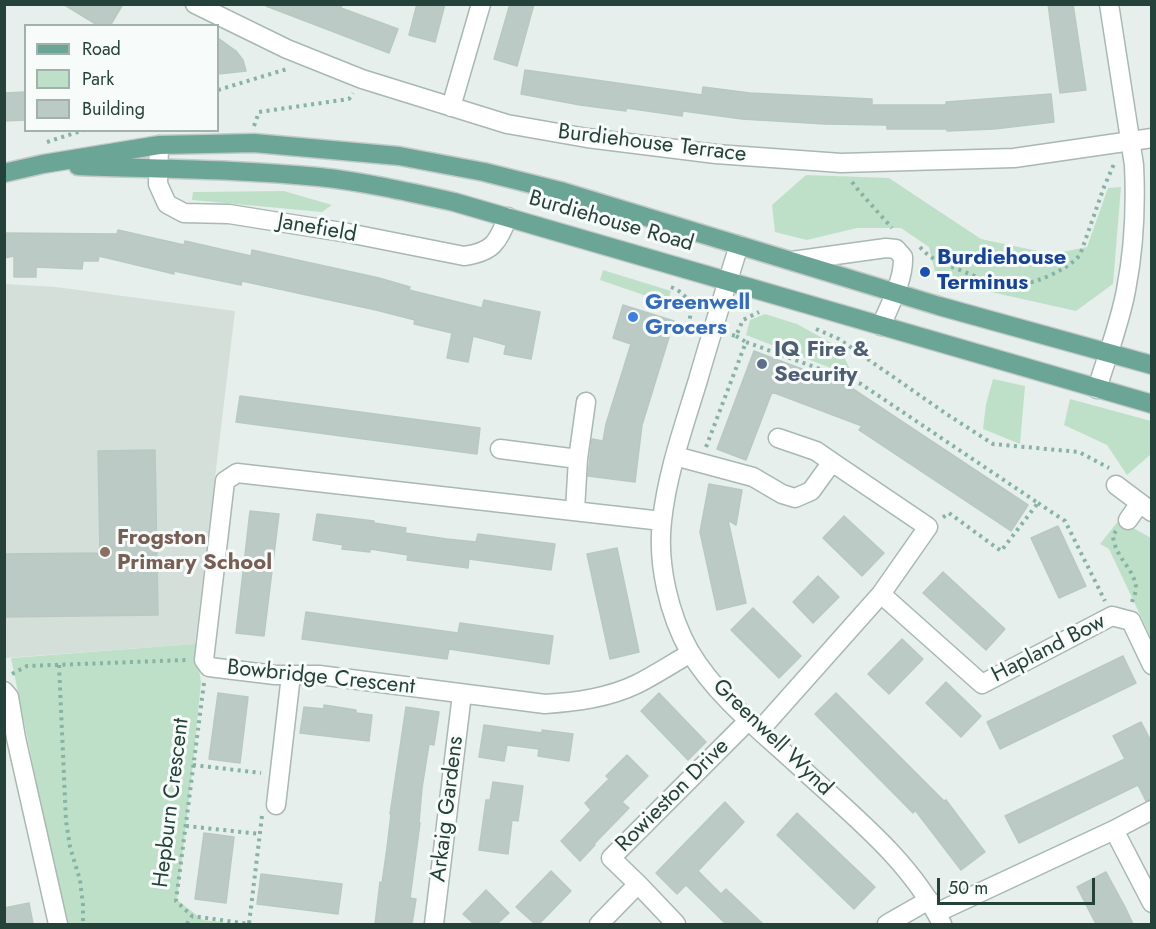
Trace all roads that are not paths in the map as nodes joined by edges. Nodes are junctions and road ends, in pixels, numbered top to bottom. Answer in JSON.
{"nodes":[{"id":1,"x":195,"y":4,"type":"edge"},
{"id":2,"x":481,"y":4,"type":"edge"},
{"id":3,"x":1109,"y":4,"type":"edge"},
{"id":4,"x":451,"y":107,"type":"junction"},
{"id":5,"x":1152,"y":138,"type":"edge"},
{"id":6,"x":1130,"y":142,"type":"junction"},
{"id":7,"x":159,"y":145,"type":"junction"},
{"id":8,"x":43,"y":164,"type":"junction"},
{"id":9,"x":158,"y":168,"type":"junction"},
{"id":10,"x":4,"y":173,"type":"edge"},
{"id":11,"x":508,"y":217,"type":"junction"},
{"id":12,"x":739,"y":245,"type":"junction"},
{"id":13,"x":792,"y":261,"type":"junction"},
{"id":14,"x":728,"y":282,"type":"junction"},
{"id":15,"x":895,"y":292,"type":"junction"},
{"id":16,"x":881,"y":326,"type":"junction"},
{"id":17,"x":1108,"y":353,"type":"junction"},
{"id":18,"x":1152,"y":365,"type":"edge"},
{"id":19,"x":1097,"y":388,"type":"junction"},
{"id":20,"x":586,"y":402,"type":"dead end"},
{"id":21,"x":1152,"y":404,"type":"edge"},
{"id":22,"x":778,"y":438,"type":"dead end"},
{"id":23,"x":500,"y":449,"type":"dead end"},
{"id":24,"x":675,"y":456,"type":"junction"},
{"id":25,"x":578,"y":459,"type":"junction"},
{"id":26,"x":832,"y":462,"type":"junction"},
{"id":27,"x":1116,"y":485,"type":"road end"},
{"id":28,"x":1146,"y":508,"type":"edge"},
{"id":29,"x":575,"y":510,"type":"junction"},
{"id":30,"x":1128,"y":520,"type":"road end"},
{"id":31,"x":662,"y":521,"type":"junction"},
{"id":32,"x":881,"y":594,"type":"junction"},
{"id":33,"x":691,"y":653,"type":"junction"},
{"id":34,"x":1152,"y":665,"type":"edge"},
{"id":35,"x":291,"y":675,"type":"junction"},
{"id":36,"x":4,"y":691,"type":"edge"},
{"id":37,"x":462,"y":694,"type":"junction"},
{"id":38,"x":754,"y":725,"type":"junction"},
{"id":39,"x":269,"y":809,"type":"road end"},
{"id":40,"x":1152,"y":810,"type":"edge"},
{"id":41,"x":1114,"y":830,"type":"junction"},
{"id":42,"x":638,"y":884,"type":"junction"},
{"id":43,"x":1152,"y":903,"type":"edge"},
{"id":44,"x":936,"y":912,"type":"edge"},
{"id":45,"x":58,"y":924,"type":"edge"},
{"id":46,"x":434,"y":924,"type":"edge"},
{"id":47,"x":599,"y":924,"type":"edge"},
{"id":48,"x":676,"y":924,"type":"edge"},
{"id":49,"x":887,"y":924,"type":"edge"}],
"edges":[{"from":1,"to":4,"type":"street","name":"Burdiehouse Terrace"},
{"from":2,"to":4,"type":"street"},
{"from":3,"to":6,"type":"street"},
{"from":4,"to":6,"type":"street","name":"Burdiehouse Terrace"},
{"from":5,"to":6,"type":"street","name":"Burdiehouse Terrace"},
{"from":6,"to":17,"type":"street"},
{"from":7,"to":8,"type":"main road","name":"Burdiehouse Road"},
{"from":7,"to":9,"type":"street","name":"Janefield"},
{"from":7,"to":12,"type":"main road","name":"Burdiehouse Road"},
{"from":8,"to":9,"type":"main road","name":"Burdiehouse Road"},
{"from":8,"to":10,"type":"main road","name":"Burdiehouse Road"},
{"from":9,"to":11,"type":"main road","name":"Burdiehouse Road"},
{"from":9,"to":11,"type":"street","name":"Janefield"},
{"from":11,"to":14,"type":"main road","name":"Burdiehouse Road"},
{"from":12,"to":13,"type":"main road","name":"Burdiehouse Road"},
{"from":12,"to":14,"type":"street","name":"Greenwell Wynd"},
{"from":13,"to":15,"type":"main road","name":"Burdiehouse Road"},
{"from":13,"to":15,"type":"street"},
{"from":14,"to":16,"type":"main road","name":"Burdiehouse Road"},
{"from":14,"to":24,"type":"street","name":"Greenwell Wynd"},
{"from":15,"to":16,"type":"street"},
{"from":15,"to":17,"type":"main road","name":"Burdiehouse Road"},
{"from":16,"to":19,"type":"main road","name":"Burdiehouse Road"},
{"from":17,"to":18,"type":"main road","name":"Burdiehouse Road"},
{"from":17,"to":19,"type":"street"},
{"from":19,"to":21,"type":"main road","name":"Burdiehouse Road"},
{"from":20,"to":25,"type":"street"},
{"from":22,"to":26,"type":"street"},
{"from":23,"to":25,"type":"street"},
{"from":24,"to":26,"type":"street"},
{"from":24,"to":31,"type":"street","name":"Greenwell Wynd"},
{"from":25,"to":29,"type":"street"},
{"from":26,"to":32,"type":"street"},
{"from":27,"to":28,"type":"street"},
{"from":28,"to":30,"type":"street"},
{"from":29,"to":31,"type":"street","name":"Bowbridge Crescent"},
{"from":29,"to":35,"type":"street","name":"Bowbridge Crescent"},
{"from":31,"to":33,"type":"street","name":"Greenwell Wynd"},
{"from":32,"to":34,"type":"street","name":"Hapland Bow"},
{"from":32,"to":38,"type":"street"},
{"from":33,"to":37,"type":"street","name":"Bowbridge Crescent"},
{"from":33,"to":38,"type":"street","name":"Greenwell Wynd"},
{"from":35,"to":37,"type":"street","name":"Bowbridge Crescent"},
{"from":35,"to":39,"type":"street"},
{"from":36,"to":45,"type":"street"},
{"from":37,"to":46,"type":"street","name":"Arkaig Gardens"},
{"from":38,"to":42,"type":"street","name":"Rowieston Drive"},
{"from":38,"to":44,"type":"street","name":"Greenwell Wynd"},
{"from":40,"to":41,"type":"street"},
{"from":41,"to":43,"type":"street"},
{"from":41,"to":44,"type":"street"},
{"from":42,"to":47,"type":"street","name":"Rowieston Drive"},
{"from":42,"to":48,"type":"street"},
{"from":44,"to":49,"type":"street"}]}
